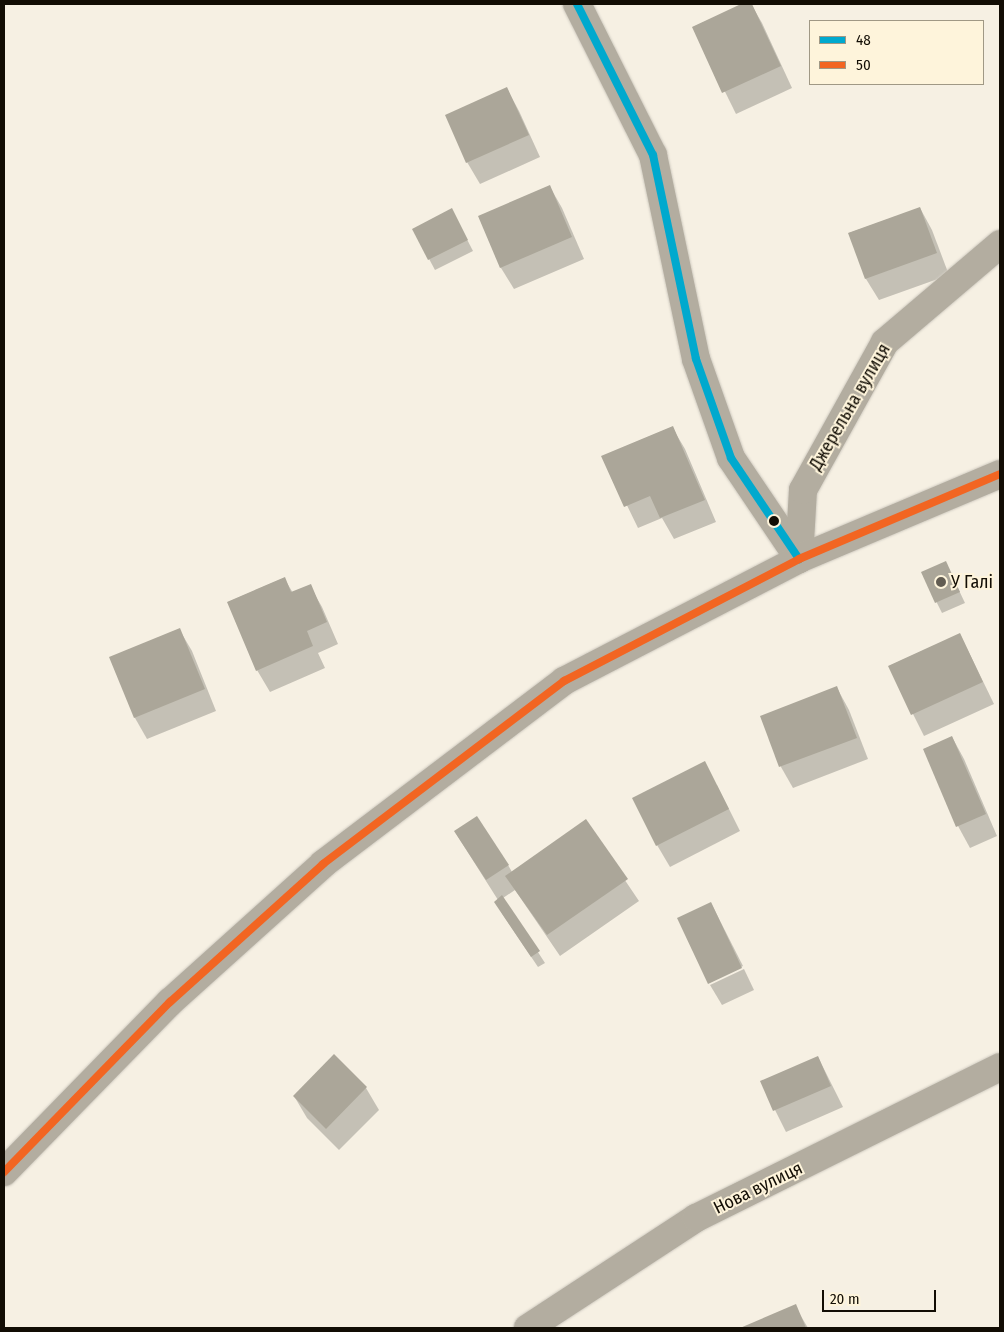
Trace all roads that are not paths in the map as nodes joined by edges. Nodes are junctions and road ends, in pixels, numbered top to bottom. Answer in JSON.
{"nodes":[{"id":1,"x":577,"y":4,"type":"edge"},
{"id":2,"x":1000,"y":244,"type":"edge"},
{"id":3,"x":1000,"y":474,"type":"edge"},
{"id":4,"x":799,"y":559,"type":"junction"},
{"id":5,"x":1000,"y":1068,"type":"edge"},
{"id":6,"x":4,"y":1172,"type":"edge"},
{"id":7,"x":528,"y":1328,"type":"edge"}],
"edges":[{"from":1,"to":4,"type":"street"},
{"from":2,"to":4,"type":"street","name":"Джерельна вулиця"},
{"from":3,"to":4,"type":"street"},
{"from":4,"to":6,"type":"street"},
{"from":5,"to":7,"type":"street","name":"Нова вулиця"}]}
